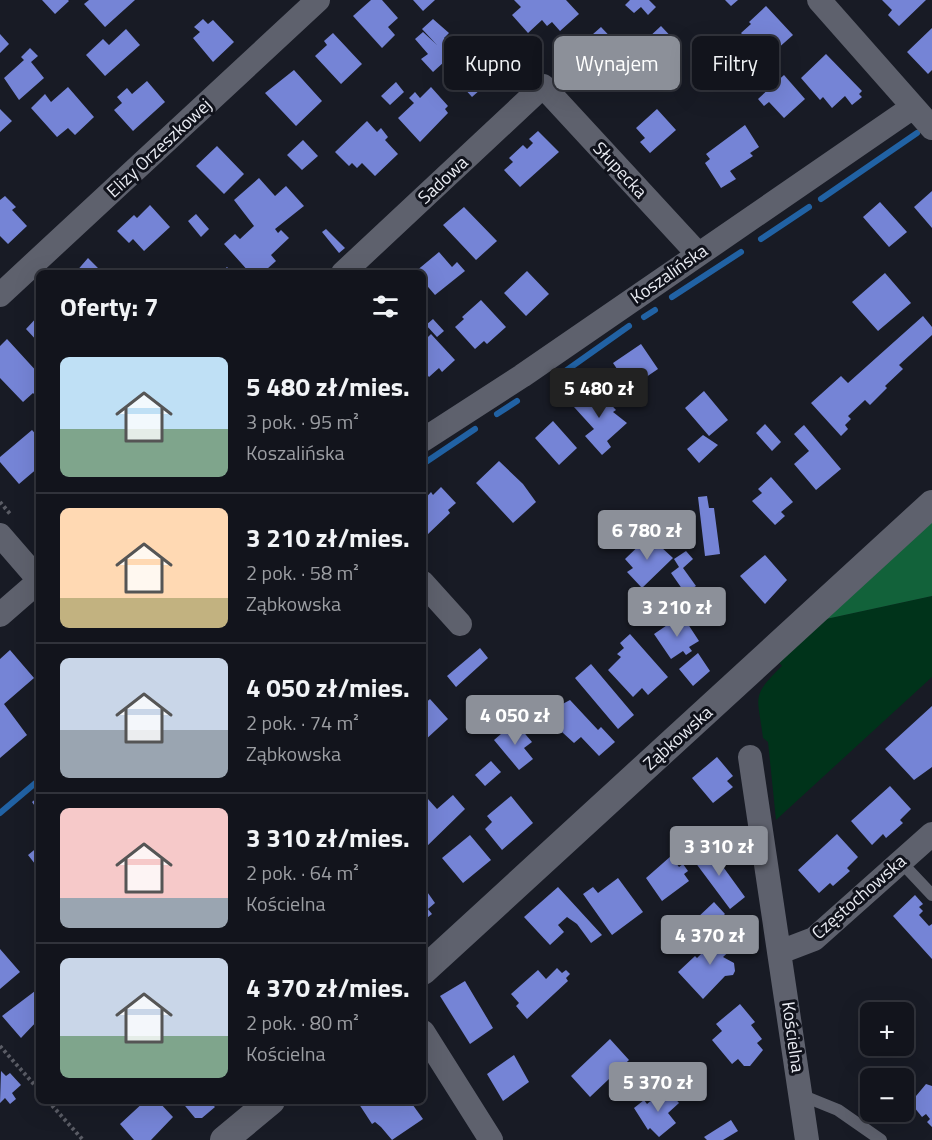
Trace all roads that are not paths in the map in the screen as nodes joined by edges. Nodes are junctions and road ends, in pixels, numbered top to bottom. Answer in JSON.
{"nodes":[{"id":1,"x":318,"y":0,"type":"edge"},
{"id":2,"x":819,"y":0,"type":"edge"},
{"id":3,"x":543,"y":86,"type":"joint"},
{"id":4,"x":913,"y":107,"type":"junction"},
{"id":5,"x":932,"y":129,"type":"edge"},
{"id":6,"x":698,"y":254,"type":"junction"},
{"id":7,"x":346,"y":270,"type":"edge"},
{"id":8,"x":0,"y":295,"type":"edge"},
{"id":9,"x":426,"y":438,"type":"edge"},
{"id":10,"x":932,"y":504,"type":"edge"},
{"id":11,"x":0,"y":536,"type":"edge"},
{"id":12,"x":36,"y":578,"type":"edge"},
{"id":13,"x":36,"y":584,"type":"edge"},
{"id":14,"x":426,"y":586,"type":"edge"},
{"id":15,"x":0,"y":615,"type":"edge"},
{"id":16,"x":460,"y":624,"type":"dead end"},
{"id":17,"x":750,"y":757,"type":"dead end"},
{"id":18,"x":932,"y":834,"type":"edge"},
{"id":19,"x":901,"y":862,"type":"junction"},
{"id":20,"x":932,"y":895,"type":"edge"},
{"id":21,"x":780,"y":952,"type":"junction"},
{"id":22,"x":426,"y":967,"type":"edge"},
{"id":23,"x":426,"y":1037,"type":"edge"},
{"id":24,"x":801,"y":1095,"type":"junction"},
{"id":25,"x":267,"y":1104,"type":"edge"},
{"id":26,"x":224,"y":1140,"type":"edge"},
{"id":27,"x":491,"y":1140,"type":"edge"},
{"id":28,"x":807,"y":1140,"type":"edge"},
{"id":29,"x":881,"y":1140,"type":"edge"}],
"edges":[{"from":1,"to":8,"type":"street","name":"Elizy Orzeszkowej"},
{"from":2,"to":4,"type":"street"},
{"from":3,"to":6,"type":"street","name":"Słupecka"},
{"from":3,"to":7,"type":"street","name":"Sadowa"},
{"from":4,"to":5,"type":"street"},
{"from":4,"to":6,"type":"street","name":"Koszalińska"},
{"from":6,"to":9,"type":"street","name":"Koszalińska"},
{"from":10,"to":22,"type":"street","name":"Ząbkowska"},
{"from":11,"to":12,"type":"street"},
{"from":13,"to":15,"type":"street"},
{"from":14,"to":16,"type":"street"},
{"from":17,"to":21,"type":"street","name":"Kościelna"},
{"from":18,"to":19,"type":"street","name":"Częstochowska"},
{"from":19,"to":20,"type":"lane"},
{"from":19,"to":21,"type":"street","name":"Częstochowska"},
{"from":21,"to":24,"type":"street","name":"Kościelna"},
{"from":23,"to":27,"type":"street"},
{"from":24,"to":28,"type":"street","name":"Kościelna"},
{"from":24,"to":29,"type":"lane"},
{"from":25,"to":26,"type":"street"}]}
